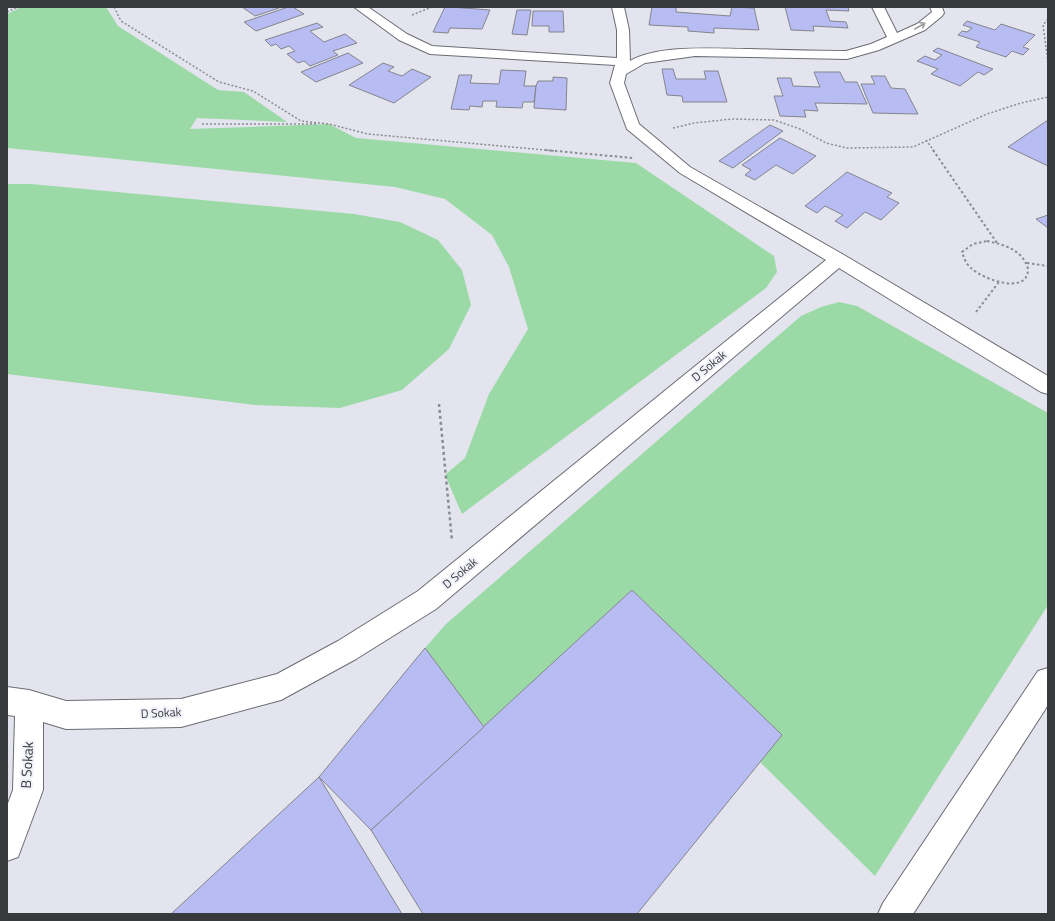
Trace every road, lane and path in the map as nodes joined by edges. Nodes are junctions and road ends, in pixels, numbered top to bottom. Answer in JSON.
{"nodes":[{"id":1,"x":18,"y":7,"type":"edge"},
{"id":2,"x":114,"y":7,"type":"edge"},
{"id":3,"x":360,"y":7,"type":"edge"},
{"id":4,"x":618,"y":7,"type":"edge"},
{"id":5,"x":878,"y":7,"type":"edge"},
{"id":6,"x":936,"y":7,"type":"edge"},
{"id":7,"x":7,"y":12,"type":"edge"},
{"id":8,"x":1048,"y":19,"type":"edge"},
{"id":9,"x":894,"y":38,"type":"junction"},
{"id":10,"x":1048,"y":62,"type":"edge"},
{"id":11,"x":621,"y":67,"type":"junction"},
{"id":12,"x":1048,"y":97,"type":"edge"},
{"id":13,"x":202,"y":124,"type":"dead end"},
{"id":14,"x":329,"y":124,"type":"junction"},
{"id":15,"x":670,"y":128,"type":"dead end"},
{"id":16,"x":926,"y":140,"type":"junction"},
{"id":17,"x":675,"y":162,"type":"junction"},
{"id":18,"x":998,"y":243,"type":"junction"},
{"id":19,"x":838,"y":259,"type":"junction"},
{"id":20,"x":1027,"y":264,"type":"junction"},
{"id":21,"x":1048,"y":266,"type":"edge"},
{"id":22,"x":999,"y":282,"type":"junction"},
{"id":23,"x":961,"y":333,"type":"junction"},
{"id":24,"x":1048,"y":386,"type":"edge"},
{"id":25,"x":438,"y":404,"type":"dead end"},
{"id":26,"x":455,"y":577,"type":"junction"},
{"id":27,"x":1048,"y":681,"type":"edge"},
{"id":28,"x":18,"y":702,"type":"edge"},
{"id":29,"x":7,"y":846,"type":"edge"},
{"id":30,"x":894,"y":914,"type":"edge"}],
"edges":[{"from":1,"to":7,"type":"path"},
{"from":2,"to":14,"type":"path"},
{"from":3,"to":11,"type":"lane"},
{"from":4,"to":11,"type":"lane"},
{"from":5,"to":9,"type":"lane"},
{"from":9,"to":6,"type":"lane","one_way":true},
{"from":8,"to":10,"type":"path"},
{"from":9,"to":11,"type":"lane"},
{"from":11,"to":17,"type":"lane"},
{"from":12,"to":16,"type":"path"},
{"from":13,"to":14,"type":"path"},
{"from":14,"to":17,"type":"path"},
{"from":15,"to":16,"type":"path"},
{"from":16,"to":18,"type":"path"},
{"from":17,"to":19,"type":"lane"},
{"from":18,"to":20,"type":"path"},
{"from":18,"to":22,"type":"path"},
{"from":19,"to":23,"type":"lane"},
{"from":19,"to":26,"type":"lane","name":"D Sokak"},
{"from":20,"to":21,"type":"path"},
{"from":20,"to":22,"type":"path"},
{"from":22,"to":23,"type":"path"},
{"from":23,"to":24,"type":"lane"},
{"from":25,"to":26,"type":"path"},
{"from":26,"to":28,"type":"lane","name":"D Sokak"},
{"from":27,"to":30,"type":"lane"},
{"from":28,"to":29,"type":"lane","name":"B Sokak"}]}
